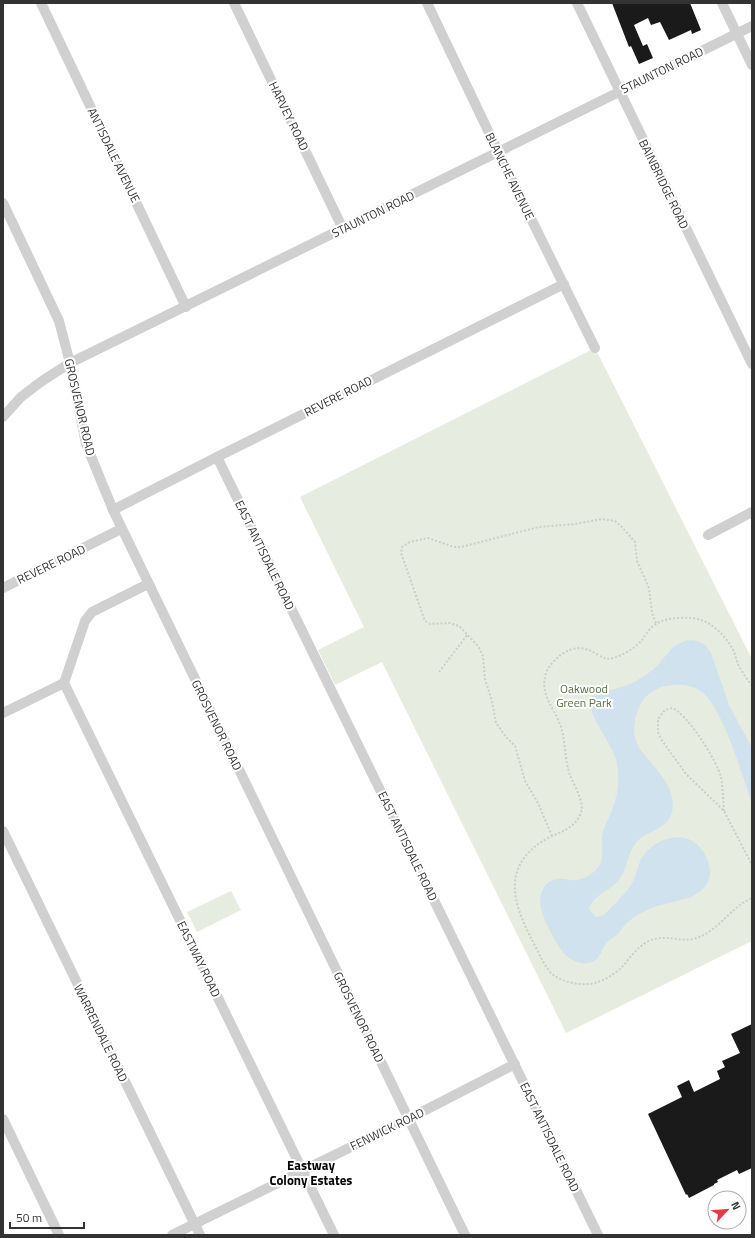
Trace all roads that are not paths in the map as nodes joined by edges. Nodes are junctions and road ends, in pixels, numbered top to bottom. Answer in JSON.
{"nodes":[{"id":1,"x":41,"y":3,"type":"edge"},
{"id":2,"x":234,"y":3,"type":"edge"},
{"id":3,"x":427,"y":3,"type":"edge"},
{"id":4,"x":577,"y":3,"type":"edge"},
{"id":5,"x":722,"y":3,"type":"edge"},
{"id":6,"x":752,"y":26,"type":"edge"},
{"id":7,"x":736,"y":33,"type":"junction"},
{"id":8,"x":752,"y":65,"type":"edge"},
{"id":9,"x":619,"y":91,"type":"junction"},
{"id":10,"x":498,"y":152,"type":"junction"},
{"id":11,"x":3,"y":203,"type":"edge"},
{"id":12,"x":343,"y":229,"type":"junction"},
{"id":13,"x":564,"y":284,"type":"junction"},
{"id":14,"x":186,"y":307,"type":"junction"},
{"id":15,"x":595,"y":348,"type":"dead end"},
{"id":16,"x":70,"y":363,"type":"junction"},
{"id":17,"x":752,"y":364,"type":"edge"},
{"id":18,"x":3,"y":417,"type":"edge"},
{"id":19,"x":217,"y":457,"type":"junction"},
{"id":20,"x":113,"y":510,"type":"junction"},
{"id":21,"x":752,"y":512,"type":"edge"},
{"id":22,"x":121,"y":529,"type":"junction"},
{"id":23,"x":708,"y":534,"type":"dead end"},
{"id":24,"x":148,"y":584,"type":"junction"},
{"id":25,"x":3,"y":588,"type":"edge"},
{"id":26,"x":64,"y":683,"type":"junction"},
{"id":27,"x":3,"y":713,"type":"edge"},
{"id":28,"x":3,"y":831,"type":"edge"},
{"id":29,"x":514,"y":1064,"type":"junction"},
{"id":30,"x":3,"y":1119,"type":"edge"},
{"id":31,"x":408,"y":1119,"type":"junction"},
{"id":32,"x":302,"y":1170,"type":"junction"},
{"id":33,"x":194,"y":1224,"type":"junction"},
{"id":34,"x":59,"y":1235,"type":"edge"},
{"id":35,"x":172,"y":1235,"type":"edge"},
{"id":36,"x":200,"y":1235,"type":"edge"},
{"id":37,"x":334,"y":1235,"type":"edge"},
{"id":38,"x":465,"y":1235,"type":"edge"},
{"id":39,"x":598,"y":1235,"type":"edge"}],
"edges":[{"from":1,"to":14,"type":"street","name":"ANTISDALE AVENUE"},
{"from":2,"to":12,"type":"street","name":"HARVEY ROAD"},
{"from":3,"to":10,"type":"street","name":"BLANCHE AVENUE"},
{"from":4,"to":9,"type":"street","name":"BAINBRIDGE ROAD"},
{"from":5,"to":7,"type":"street"},
{"from":6,"to":7,"type":"street","name":"STAUNTON ROAD"},
{"from":7,"to":8,"type":"street"},
{"from":7,"to":9,"type":"street","name":"STAUNTON ROAD"},
{"from":9,"to":10,"type":"street","name":"STAUNTON ROAD"},
{"from":9,"to":17,"type":"street","name":"BAINBRIDGE ROAD"},
{"from":10,"to":12,"type":"street","name":"STAUNTON ROAD"},
{"from":10,"to":13,"type":"street","name":"BLANCHE AVENUE"},
{"from":11,"to":16,"type":"street","name":"GROSVENOR ROAD"},
{"from":12,"to":14,"type":"street","name":"STAUNTON ROAD"},
{"from":13,"to":15,"type":"street","name":"BLANCHE AVENUE"},
{"from":13,"to":19,"type":"street","name":"REVERE ROAD"},
{"from":14,"to":16,"type":"street","name":"STAUNTON ROAD"},
{"from":16,"to":18,"type":"street","name":"STAUNTON ROAD"},
{"from":16,"to":20,"type":"street","name":"GROSVENOR ROAD"},
{"from":19,"to":20,"type":"street","name":"REVERE ROAD"},
{"from":19,"to":29,"type":"street","name":"EAST ANTISDALE ROAD"},
{"from":20,"to":22,"type":"street","name":"GROSVENOR ROAD"},
{"from":21,"to":23,"type":"street"},
{"from":22,"to":24,"type":"street","name":"GROSVENOR ROAD"},
{"from":22,"to":25,"type":"street","name":"REVERE ROAD"},
{"from":24,"to":26,"type":"street"},
{"from":24,"to":31,"type":"street","name":"GROSVENOR ROAD"},
{"from":26,"to":27,"type":"street"},
{"from":26,"to":32,"type":"street","name":"EASTWAY ROAD"},
{"from":28,"to":33,"type":"street","name":"WARRENDALE ROAD"},
{"from":29,"to":31,"type":"street","name":"FENWICK ROAD"},
{"from":29,"to":39,"type":"street","name":"EAST ANTISDALE ROAD"},
{"from":30,"to":34,"type":"street"},
{"from":31,"to":32,"type":"street","name":"FENWICK ROAD"},
{"from":31,"to":38,"type":"street","name":"GROSVENOR ROAD"},
{"from":32,"to":33,"type":"street","name":"FENWICK ROAD"},
{"from":32,"to":37,"type":"street","name":"EASTWAY ROAD"},
{"from":33,"to":35,"type":"street","name":"FENWICK ROAD"},
{"from":33,"to":36,"type":"street","name":"WARRENDALE ROAD"}]}
